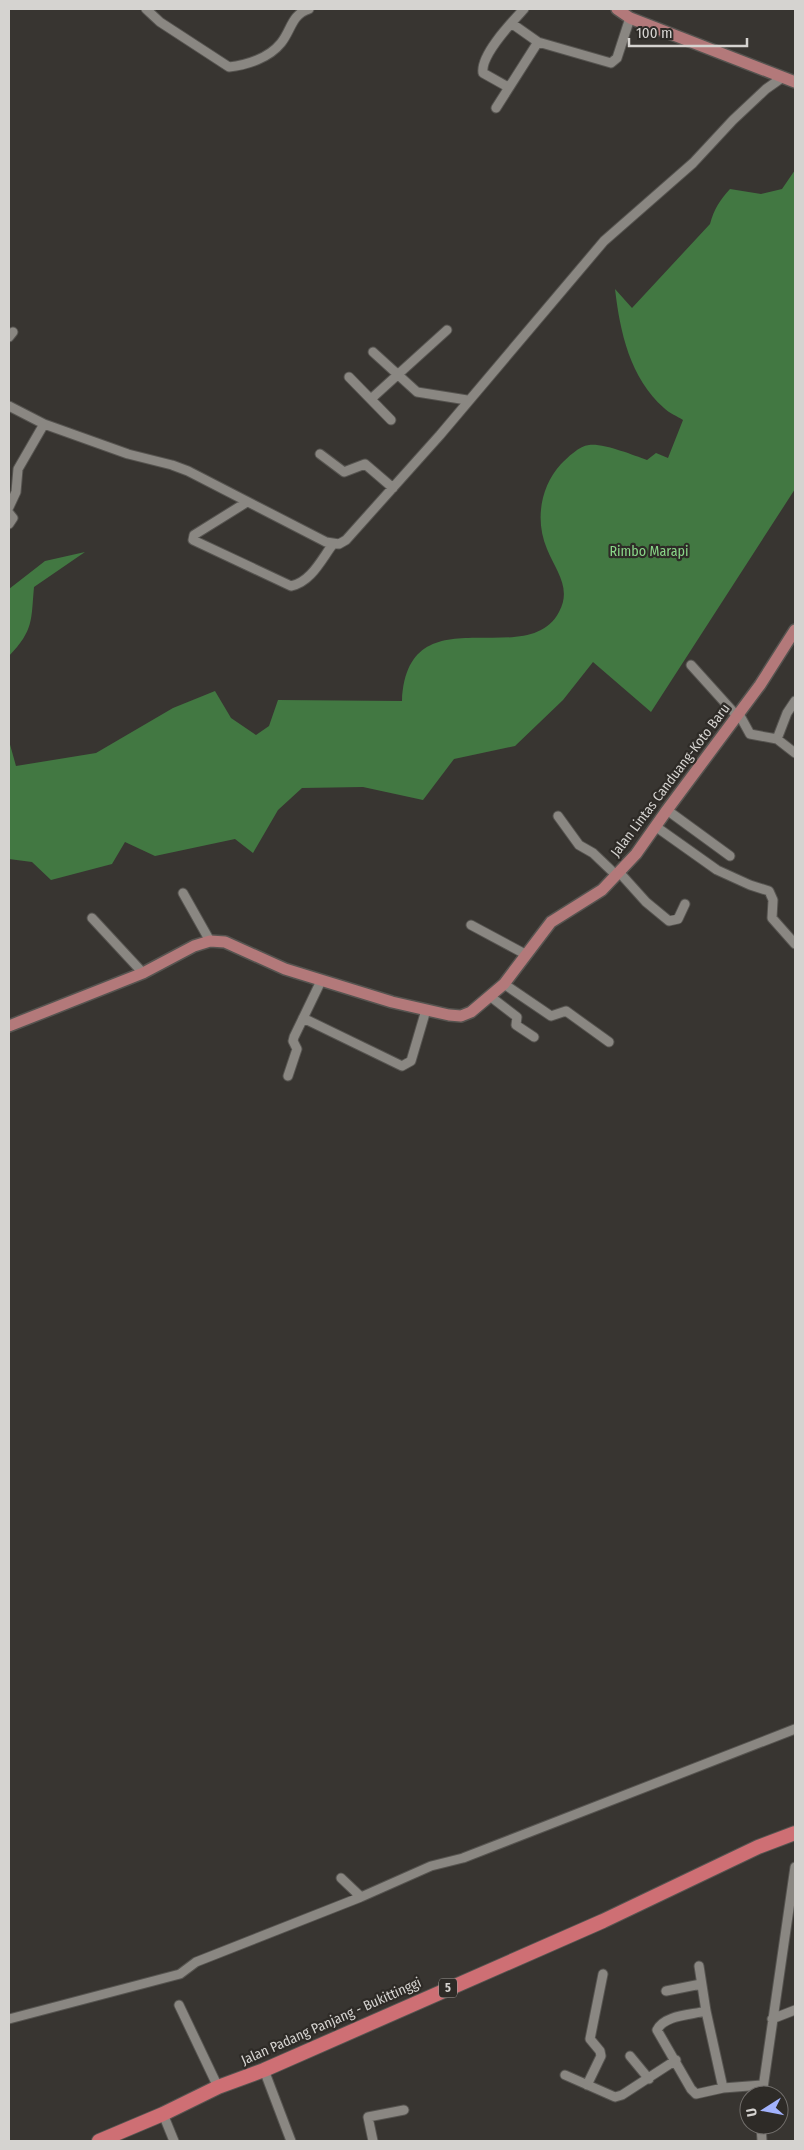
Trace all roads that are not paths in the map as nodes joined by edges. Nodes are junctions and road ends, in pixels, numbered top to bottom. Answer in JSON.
{"nodes":[{"id":1,"x":146,"y":9,"type":"edge"},
{"id":2,"x":309,"y":9,"type":"edge"},
{"id":3,"x":524,"y":9,"type":"edge"},
{"id":4,"x":617,"y":9,"type":"edge"},
{"id":5,"x":630,"y":18,"type":"junction"},
{"id":6,"x":511,"y":23,"type":"junction"},
{"id":7,"x":538,"y":42,"type":"junction"},
{"id":8,"x":783,"y":77,"type":"junction"},
{"id":9,"x":795,"y":82,"type":"edge"},
{"id":10,"x":508,"y":87,"type":"junction"},
{"id":11,"x":496,"y":108,"type":"dead end"},
{"id":12,"x":447,"y":330,"type":"dead end"},
{"id":13,"x":373,"y":352,"type":"dead end"},
{"id":14,"x":397,"y":374,"type":"junction"},
{"id":15,"x":349,"y":377,"type":"dead end"},
{"id":16,"x":372,"y":398,"type":"junction"},
{"id":17,"x":467,"y":400,"type":"junction"},
{"id":18,"x":9,"y":406,"type":"edge"},
{"id":19,"x":391,"y":420,"type":"dead end"},
{"id":20,"x":44,"y":424,"type":"junction"},
{"id":21,"x":320,"y":454,"type":"dead end"},
{"id":22,"x":393,"y":488,"type":"junction"},
{"id":23,"x":247,"y":502,"type":"junction"},
{"id":24,"x":9,"y":507,"type":"edge"},
{"id":25,"x":9,"y":513,"type":"edge"},
{"id":26,"x":9,"y":524,"type":"edge"},
{"id":27,"x":333,"y":544,"type":"junction"},
{"id":28,"x":795,"y":630,"type":"edge"},
{"id":29,"x":691,"y":665,"type":"dead end"},
{"id":30,"x":795,"y":701,"type":"edge"},
{"id":31,"x":738,"y":715,"type":"junction"},
{"id":32,"x":777,"y":740,"type":"junction"},
{"id":33,"x":795,"y":752,"type":"edge"},
{"id":34,"x":667,"y":810,"type":"junction"},
{"id":35,"x":558,"y":816,"type":"dead end"},
{"id":36,"x":655,"y":826,"type":"junction"},
{"id":37,"x":730,"y":856,"type":"dead end"},
{"id":38,"x":617,"y":873,"type":"junction"},
{"id":39,"x":183,"y":894,"type":"dead end"},
{"id":40,"x":685,"y":904,"type":"dead end"},
{"id":41,"x":92,"y":918,"type":"dead end"},
{"id":42,"x":471,"y":926,"type":"dead end"},
{"id":43,"x":210,"y":941,"type":"junction"},
{"id":44,"x":795,"y":944,"type":"edge"},
{"id":45,"x":525,"y":954,"type":"junction"},
{"id":46,"x":143,"y":973,"type":"junction"},
{"id":47,"x":321,"y":982,"type":"junction"},
{"id":48,"x":504,"y":984,"type":"junction"},
{"id":49,"x":491,"y":997,"type":"junction"},
{"id":50,"x":431,"y":1012,"type":"junction"},
{"id":51,"x":303,"y":1018,"type":"junction"},
{"id":52,"x":9,"y":1026,"type":"edge"},
{"id":53,"x":534,"y":1037,"type":"dead end"},
{"id":54,"x":609,"y":1042,"type":"dead end"},
{"id":55,"x":288,"y":1076,"type":"dead end"},
{"id":56,"x":795,"y":1729,"type":"edge"},
{"id":57,"x":795,"y":1833,"type":"edge"},
{"id":58,"x":795,"y":1867,"type":"edge"},
{"id":59,"x":341,"y":1878,"type":"dead end"},
{"id":60,"x":360,"y":1897,"type":"junction"},
{"id":61,"x":699,"y":1966,"type":"dead end"},
{"id":62,"x":603,"y":1974,"type":"dead end"},
{"id":63,"x":701,"y":1984,"type":"junction"},
{"id":64,"x":666,"y":1991,"type":"dead end"},
{"id":65,"x":179,"y":2005,"type":"dead end"},
{"id":66,"x":795,"y":2010,"type":"edge"},
{"id":67,"x":706,"y":2012,"type":"junction"},
{"id":68,"x":9,"y":2019,"type":"edge"},
{"id":69,"x":772,"y":2019,"type":"junction"},
{"id":70,"x":630,"y":2056,"type":"dead end"},
{"id":71,"x":676,"y":2060,"type":"junction"},
{"id":72,"x":264,"y":2070,"type":"junction"},
{"id":73,"x":565,"y":2075,"type":"dead end"},
{"id":74,"x":648,"y":2079,"type":"junction"},
{"id":75,"x":586,"y":2085,"type":"junction"},
{"id":76,"x":762,"y":2085,"type":"edge"},
{"id":77,"x":218,"y":2087,"type":"junction"},
{"id":78,"x":739,"y":2087,"type":"edge"},
{"id":79,"x":723,"y":2088,"type":"junction"},
{"id":80,"x":404,"y":2110,"type":"dead end"},
{"id":81,"x":163,"y":2114,"type":"junction"},
{"id":82,"x":108,"y":2139,"type":"edge"},
{"id":83,"x":174,"y":2141,"type":"edge"},
{"id":84,"x":291,"y":2141,"type":"edge"},
{"id":85,"x":373,"y":2141,"type":"edge"}],
"edges":[{"from":1,"to":2,"type":"street"},
{"from":3,"to":6,"type":"street"},
{"from":4,"to":5,"type":"main road"},
{"from":5,"to":7,"type":"street"},
{"from":5,"to":8,"type":"main road"},
{"from":6,"to":7,"type":"street"},
{"from":6,"to":10,"type":"street"},
{"from":7,"to":10,"type":"street"},
{"from":8,"to":9,"type":"main road"},
{"from":8,"to":17,"type":"street"},
{"from":10,"to":11,"type":"street"},
{"from":12,"to":14,"type":"street"},
{"from":13,"to":14,"type":"street"},
{"from":14,"to":16,"type":"street"},
{"from":14,"to":17,"type":"street"},
{"from":15,"to":16,"type":"street"},
{"from":16,"to":19,"type":"street"},
{"from":17,"to":22,"type":"street"},
{"from":18,"to":20,"type":"street"},
{"from":20,"to":23,"type":"street"},
{"from":20,"to":24,"type":"street"},
{"from":21,"to":22,"type":"street"},
{"from":22,"to":27,"type":"street"},
{"from":23,"to":27,"type":"street"},
{"from":23,"to":27,"type":"street"},
{"from":25,"to":26,"type":"street"},
{"from":28,"to":31,"type":"main road","name":"Jalan Lintas Canduang-Koto Baru"},
{"from":29,"to":31,"type":"street"},
{"from":30,"to":32,"type":"street"},
{"from":31,"to":32,"type":"street"},
{"from":31,"to":34,"type":"main road","name":"Jalan Lintas Canduang-Koto Baru"},
{"from":32,"to":33,"type":"street"},
{"from":34,"to":36,"type":"main road","name":"Jalan Lintas Canduang-Koto Baru"},
{"from":34,"to":37,"type":"street"},
{"from":35,"to":38,"type":"street"},
{"from":36,"to":38,"type":"main road","name":"Jalan Lintas Canduang-Koto Baru"},
{"from":36,"to":44,"type":"street"},
{"from":38,"to":40,"type":"street"},
{"from":38,"to":45,"type":"main road","name":"Jalan Lintas Canduang-Koto Baru"},
{"from":39,"to":43,"type":"street"},
{"from":41,"to":46,"type":"street"},
{"from":42,"to":45,"type":"street"},
{"from":43,"to":46,"type":"main road"},
{"from":43,"to":47,"type":"main road","name":"Jalan Lintas Canduang-Koto Baru"},
{"from":45,"to":48,"type":"main road","name":"Jalan Lintas Canduang-Koto Baru"},
{"from":46,"to":52,"type":"main road"},
{"from":47,"to":50,"type":"main road","name":"Jalan Lintas Canduang-Koto Baru"},
{"from":47,"to":51,"type":"street"},
{"from":48,"to":49,"type":"main road","name":"Jalan Lintas Canduang-Koto Baru"},
{"from":48,"to":54,"type":"street"},
{"from":49,"to":50,"type":"main road","name":"Jalan Lintas Canduang-Koto Baru"},
{"from":49,"to":53,"type":"street"},
{"from":50,"to":51,"type":"street"},
{"from":51,"to":55,"type":"street"},
{"from":56,"to":60,"type":"street"},
{"from":57,"to":72,"type":"highway","name":"Jalan Padang Panjang - Bukittinggi","number":"5"},
{"from":58,"to":69,"type":"street"},
{"from":59,"to":60,"type":"street"},
{"from":60,"to":68,"type":"street"},
{"from":61,"to":63,"type":"street"},
{"from":62,"to":75,"type":"street"},
{"from":63,"to":64,"type":"street"},
{"from":63,"to":67,"type":"street"},
{"from":65,"to":77,"type":"street"},
{"from":66,"to":69,"type":"street"},
{"from":67,"to":71,"type":"street"},
{"from":67,"to":79,"type":"street"},
{"from":69,"to":76,"type":"street"},
{"from":70,"to":74,"type":"street"},
{"from":71,"to":74,"type":"street"},
{"from":71,"to":79,"type":"street"},
{"from":72,"to":77,"type":"highway","name":"Jalan Padang Panjang - Bukittinggi","number":"5"},
{"from":72,"to":84,"type":"street"},
{"from":73,"to":75,"type":"street"},
{"from":74,"to":75,"type":"street"},
{"from":77,"to":81,"type":"highway","name":"Jalan Padang Panjang - Bukittinggi","number":"5"},
{"from":78,"to":79,"type":"street"},
{"from":80,"to":85,"type":"street"},
{"from":81,"to":82,"type":"highway","name":"Jalan Padang Panjang - Bukittinggi","number":"5"},
{"from":81,"to":83,"type":"street"}]}
